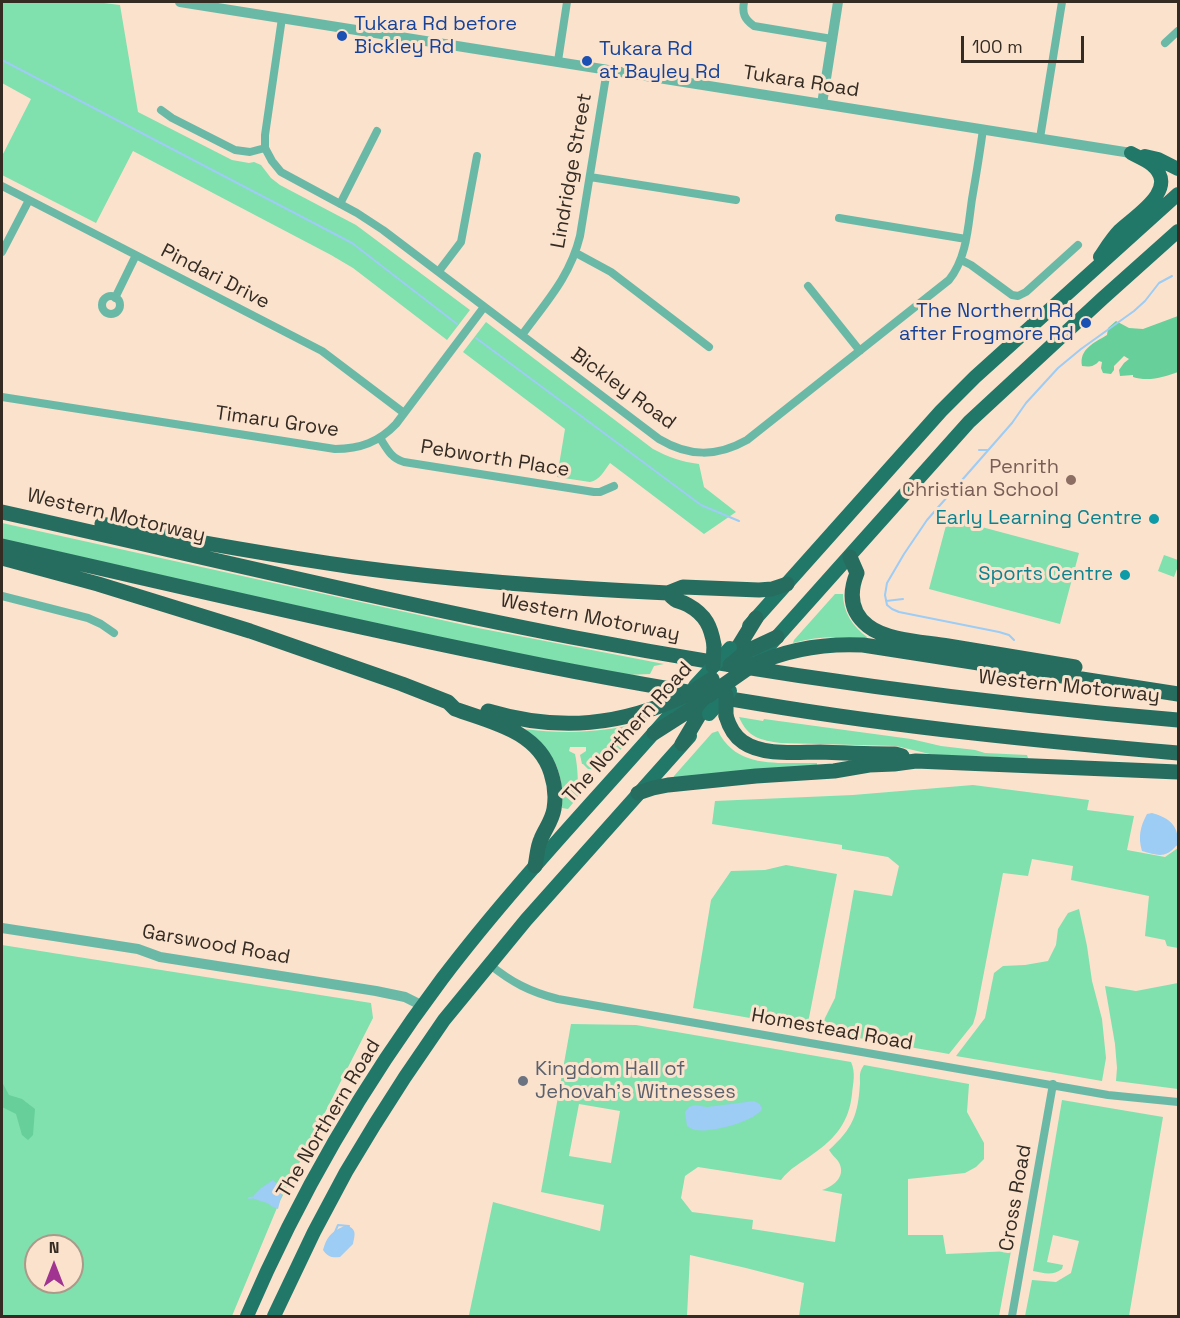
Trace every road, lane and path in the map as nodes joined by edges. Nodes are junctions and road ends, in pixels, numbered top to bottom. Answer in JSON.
{"nodes":[{"id":1,"x":180,"y":2,"type":"edge"},
{"id":2,"x":567,"y":2,"type":"edge"},
{"id":3,"x":744,"y":2,"type":"edge"},
{"id":4,"x":838,"y":2,"type":"edge"},
{"id":5,"x":1062,"y":2,"type":"edge"},
{"id":6,"x":282,"y":18,"type":"junction"},
{"id":7,"x":1179,"y":31,"type":"edge"},
{"id":8,"x":832,"y":39,"type":"junction"},
{"id":9,"x":1165,"y":43,"type":"dead end"},
{"id":10,"x":558,"y":62,"type":"junction"},
{"id":11,"x":607,"y":70,"type":"junction"},
{"id":12,"x":822,"y":104,"type":"junction"},
{"id":13,"x":161,"y":110,"type":"dead end"},
{"id":14,"x":983,"y":129,"type":"junction"},
{"id":15,"x":377,"y":131,"type":"dead end"},
{"id":16,"x":1040,"y":138,"type":"junction"},
{"id":17,"x":266,"y":148,"type":"junction"},
{"id":18,"x":1131,"y":153,"type":"junction"},
{"id":19,"x":477,"y":156,"type":"dead end"},
{"id":20,"x":1179,"y":169,"type":"edge"},
{"id":21,"x":590,"y":177,"type":"junction"},
{"id":22,"x":2,"y":186,"type":"edge"},
{"id":23,"x":1179,"y":194,"type":"edge"},
{"id":24,"x":29,"y":200,"type":"junction"},
{"id":25,"x":736,"y":200,"type":"dead end"},
{"id":26,"x":340,"y":204,"type":"junction"},
{"id":27,"x":1179,"y":207,"type":"edge"},
{"id":28,"x":839,"y":218,"type":"dead end"},
{"id":29,"x":1179,"y":231,"type":"edge"},
{"id":30,"x":966,"y":239,"type":"junction"},
{"id":31,"x":1078,"y":245,"type":"dead end"},
{"id":32,"x":2,"y":252,"type":"edge"},
{"id":33,"x":576,"y":253,"type":"junction"},
{"id":34,"x":136,"y":255,"type":"junction"},
{"id":35,"x":961,"y":260,"type":"junction"},
{"id":36,"x":438,"y":272,"type":"junction"},
{"id":37,"x":1083,"y":280,"type":"junction"},
{"id":38,"x":808,"y":286,"type":"dead end"},
{"id":39,"x":115,"y":298,"type":"dead end"},
{"id":40,"x":484,"y":307,"type":"junction"},
{"id":41,"x":522,"y":335,"type":"junction"},
{"id":42,"x":709,"y":347,"type":"dead end"},
{"id":43,"x":860,"y":351,"type":"junction"},
{"id":44,"x":2,"y":396,"type":"edge"},
{"id":45,"x":404,"y":413,"type":"junction"},
{"id":46,"x":380,"y":438,"type":"junction"},
{"id":47,"x":614,"y":486,"type":"dead end"},
{"id":48,"x":2,"y":512,"type":"edge"},
{"id":49,"x":40,"y":520,"type":"junction"},
{"id":50,"x":2,"y":546,"type":"edge"},
{"id":51,"x":850,"y":557,"type":"junction"},
{"id":52,"x":2,"y":558,"type":"edge"},
{"id":53,"x":787,"y":584,"type":"junction"},
{"id":54,"x":668,"y":593,"type":"junction"},
{"id":55,"x":2,"y":596,"type":"edge"},
{"id":56,"x":756,"y":618,"type":"joint"},
{"id":57,"x":114,"y":633,"type":"dead end"},
{"id":58,"x":777,"y":637,"type":"junction"},
{"id":59,"x":738,"y":649,"type":"junction"},
{"id":60,"x":770,"y":654,"type":"junction"},
{"id":61,"x":720,"y":680,"type":"junction"},
{"id":62,"x":1179,"y":684,"type":"edge"},
{"id":63,"x":1179,"y":694,"type":"edge"},
{"id":64,"x":448,"y":702,"type":"junction"},
{"id":65,"x":688,"y":710,"type":"junction"},
{"id":66,"x":1179,"y":720,"type":"edge"},
{"id":67,"x":654,"y":733,"type":"joint"},
{"id":68,"x":682,"y":744,"type":"joint"},
{"id":69,"x":1179,"y":753,"type":"edge"},
{"id":70,"x":916,"y":761,"type":"junction"},
{"id":71,"x":1179,"y":772,"type":"edge"},
{"id":72,"x":638,"y":793,"type":"junction"},
{"id":73,"x":535,"y":866,"type":"junction"},
{"id":74,"x":2,"y":928,"type":"edge"},
{"id":75,"x":489,"y":964,"type":"junction"},
{"id":76,"x":423,"y":1006,"type":"junction"},
{"id":77,"x":1053,"y":1084,"type":"junction"},
{"id":78,"x":1179,"y":1102,"type":"edge"},
{"id":79,"x":247,"y":1317,"type":"edge"},
{"id":80,"x":274,"y":1317,"type":"edge"},
{"id":81,"x":1012,"y":1317,"type":"edge"}],
"edges":[{"from":1,"to":6,"type":"street","name":"Tukara Road"},
{"from":2,"to":10,"type":"street"},
{"from":3,"to":8,"type":"street"},
{"from":4,"to":8,"type":"street"},
{"from":5,"to":16,"type":"street"},
{"from":6,"to":10,"type":"street","name":"Tukara Road"},
{"from":6,"to":17,"type":"street"},
{"from":7,"to":9,"type":"street"},
{"from":8,"to":12,"type":"street"},
{"from":10,"to":11,"type":"street","name":"Tukara Road"},
{"from":11,"to":12,"type":"street","name":"Tukara Road"},
{"from":11,"to":21,"type":"street","name":"Lindridge Street"},
{"from":12,"to":14,"type":"street","name":"Tukara Road"},
{"from":13,"to":17,"type":"street"},
{"from":14,"to":16,"type":"street","name":"Tukara Road"},
{"from":14,"to":30,"type":"street","name":"Bickley Road"},
{"from":15,"to":26,"type":"street"},
{"from":16,"to":18,"type":"street","name":"Tukara Road"},
{"from":17,"to":26,"type":"street","name":"Bickley Road"},
{"from":18,"to":20,"type":"highway"},
{"from":18,"to":37,"type":"highway"},
{"from":19,"to":36,"type":"street"},
{"from":21,"to":25,"type":"street"},
{"from":21,"to":33,"type":"street","name":"Lindridge Street"},
{"from":22,"to":24,"type":"street","name":"Pindari Drive"},
{"from":23,"to":37,"type":"highway"},
{"from":24,"to":32,"type":"street"},
{"from":24,"to":34,"type":"street","name":"Pindari Drive"},
{"from":26,"to":36,"type":"street","name":"Bickley Road"},
{"from":27,"to":37,"type":"highway"},
{"from":28,"to":30,"type":"street"},
{"from":29,"to":51,"type":"highway"},
{"from":30,"to":35,"type":"street","name":"Bickley Road"},
{"from":31,"to":35,"type":"street"},
{"from":33,"to":41,"type":"street","name":"Lindridge Street"},
{"from":33,"to":42,"type":"street"},
{"from":34,"to":39,"type":"street"},
{"from":34,"to":45,"type":"street","name":"Pindari Drive"},
{"from":35,"to":43,"type":"street","name":"Bickley Road"},
{"from":36,"to":40,"type":"street","name":"Bickley Road"},
{"from":37,"to":53,"type":"highway"},
{"from":38,"to":43,"type":"street"},
{"from":40,"to":41,"type":"street","name":"Bickley Road"},
{"from":40,"to":45,"type":"street","name":"Timaru Grove"},
{"from":41,"to":43,"type":"street","name":"Bickley Road"},
{"from":44,"to":46,"type":"street","name":"Timaru Grove"},
{"from":45,"to":46,"type":"street","name":"Timaru Grove"},
{"from":46,"to":47,"type":"street","name":"Pebworth Place"},
{"from":48,"to":49,"type":"highway","name":"Western Motorway"},
{"from":49,"to":54,"type":"highway"},
{"from":49,"to":66,"type":"highway","name":"Western Motorway"},
{"from":50,"to":69,"type":"highway"},
{"from":51,"to":58,"type":"highway"},
{"from":51,"to":62,"type":"highway"},
{"from":52,"to":64,"type":"highway"},
{"from":53,"to":54,"type":"highway"},
{"from":53,"to":56,"type":"highway"},
{"from":54,"to":61,"type":"highway","bridge":true},
{"from":55,"to":57,"type":"street"},
{"from":56,"to":59,"type":"highway"},
{"from":58,"to":59,"type":"highway"},
{"from":58,"to":60,"type":"highway"},
{"from":59,"to":61,"type":"highway","name":"The Northern Road","bridge":true},
{"from":59,"to":61,"type":"highway","bridge":true},
{"from":60,"to":61,"type":"highway","bridge":true},
{"from":60,"to":63,"type":"highway"},
{"from":61,"to":65,"type":"highway","name":"The Northern Road","bridge":true},
{"from":61,"to":65,"type":"highway","bridge":true},
{"from":61,"to":65,"type":"highway","bridge":true},
{"from":61,"to":70,"type":"highway","bridge":true},
{"from":64,"to":65,"type":"highway"},
{"from":64,"to":73,"type":"highway"},
{"from":65,"to":67,"type":"highway"},
{"from":65,"to":68,"type":"highway"},
{"from":67,"to":73,"type":"highway","name":"The Northern Road"},
{"from":68,"to":72,"type":"highway"},
{"from":70,"to":71,"type":"highway"},
{"from":70,"to":72,"type":"highway"},
{"from":72,"to":75,"type":"highway"},
{"from":73,"to":76,"type":"highway","name":"The Northern Road"},
{"from":74,"to":76,"type":"street","name":"Garswood Road"},
{"from":75,"to":77,"type":"street","name":"Homestead Road"},
{"from":75,"to":80,"type":"highway"},
{"from":76,"to":79,"type":"highway","name":"The Northern Road"},
{"from":77,"to":78,"type":"street","name":"Homestead Road"},
{"from":77,"to":81,"type":"street","name":"Cross Road"}]}
